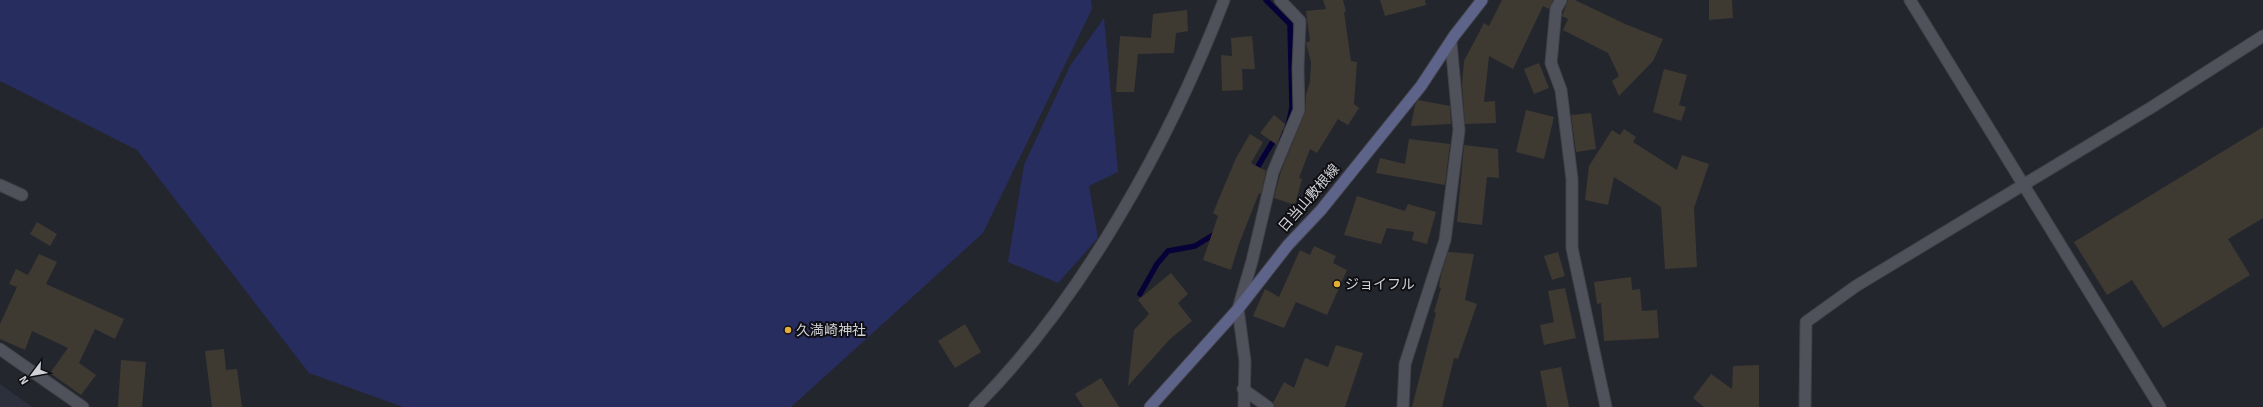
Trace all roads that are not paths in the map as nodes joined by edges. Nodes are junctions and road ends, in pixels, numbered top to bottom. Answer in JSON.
{"nodes":[{"id":1,"x":1224,"y":0,"type":"edge"},
{"id":2,"x":1280,"y":0,"type":"edge"},
{"id":3,"x":1482,"y":0,"type":"edge"},
{"id":4,"x":1561,"y":0,"type":"edge"},
{"id":5,"x":1910,"y":0,"type":"edge"},
{"id":6,"x":2263,"y":36,"type":"edge"},
{"id":7,"x":1451,"y":43,"type":"junction"},
{"id":8,"x":0,"y":185,"type":"edge"},
{"id":9,"x":2025,"y":185,"type":"junction"},
{"id":10,"x":22,"y":195,"type":"dead end"},
{"id":11,"x":1238,"y":309,"type":"junction"},
{"id":12,"x":0,"y":349,"type":"edge"},
{"id":13,"x":1243,"y":389,"type":"junction"},
{"id":14,"x":83,"y":407,"type":"edge"},
{"id":15,"x":975,"y":407,"type":"edge"},
{"id":16,"x":1150,"y":407,"type":"edge"},
{"id":17,"x":1244,"y":407,"type":"edge"},
{"id":18,"x":1268,"y":407,"type":"edge"},
{"id":19,"x":1403,"y":407,"type":"edge"},
{"id":20,"x":1606,"y":407,"type":"edge"},
{"id":21,"x":1805,"y":407,"type":"edge"},
{"id":22,"x":2160,"y":407,"type":"edge"}],
"edges":[{"from":1,"to":15,"type":"street"},
{"from":2,"to":11,"type":"street"},
{"from":3,"to":7,"type":"main road","name":"日当山敷根線"},
{"from":4,"to":20,"type":"street"},
{"from":5,"to":9,"type":"street"},
{"from":6,"to":9,"type":"street"},
{"from":7,"to":11,"type":"main road","name":"日当山敷根線"},
{"from":7,"to":19,"type":"street"},
{"from":8,"to":10,"type":"street"},
{"from":9,"to":21,"type":"street"},
{"from":9,"to":22,"type":"street"},
{"from":11,"to":13,"type":"street"},
{"from":11,"to":16,"type":"main road","name":"日当山敷根線"},
{"from":12,"to":14,"type":"street"},
{"from":13,"to":17,"type":"street"},
{"from":13,"to":18,"type":"street"}]}
